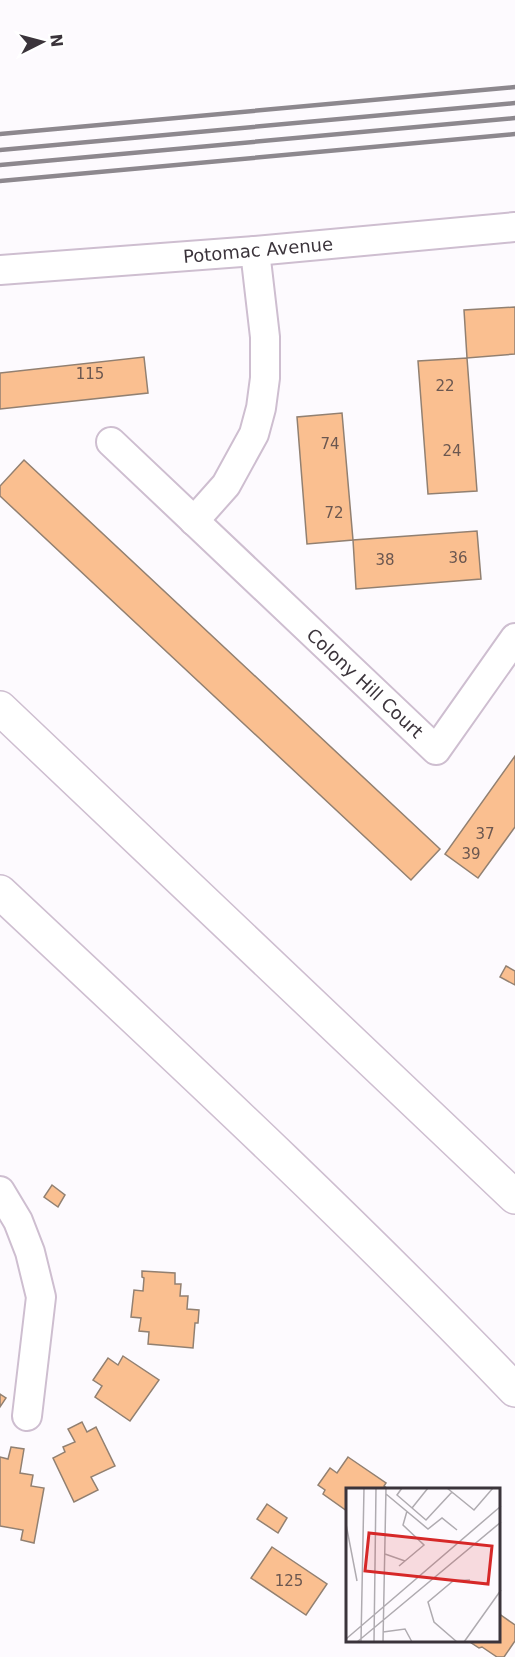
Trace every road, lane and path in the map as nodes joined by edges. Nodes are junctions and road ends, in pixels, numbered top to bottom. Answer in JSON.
{"nodes":[{"id":1,"x":515,"y":227,"type":"edge"},
{"id":2,"x":255,"y":251,"type":"junction"},
{"id":3,"x":0,"y":270,"type":"edge"},
{"id":4,"x":111,"y":442,"type":"dead end"},
{"id":5,"x":194,"y":521,"type":"junction"},
{"id":6,"x":515,"y":638,"type":"edge"},
{"id":7,"x":0,"y":708,"type":"edge"},
{"id":8,"x":0,"y":892,"type":"edge"},
{"id":9,"x":0,"y":1191,"type":"edge"},
{"id":10,"x":515,"y":1197,"type":"edge"},
{"id":11,"x":515,"y":1390,"type":"edge"},
{"id":12,"x":27,"y":1416,"type":"dead end"}],
"edges":[{"from":1,"to":2,"type":"street","name":"Potomac Avenue"},
{"from":2,"to":3,"type":"street","name":"Potomac Avenue"},
{"from":2,"to":5,"type":"street"},
{"from":4,"to":5,"type":"street","name":"Colony Hill Court"},
{"from":5,"to":6,"type":"street","name":"Colony Hill Court"},
{"from":7,"to":10,"type":"highway"},
{"from":8,"to":11,"type":"highway"},
{"from":9,"to":12,"type":"street"}]}
